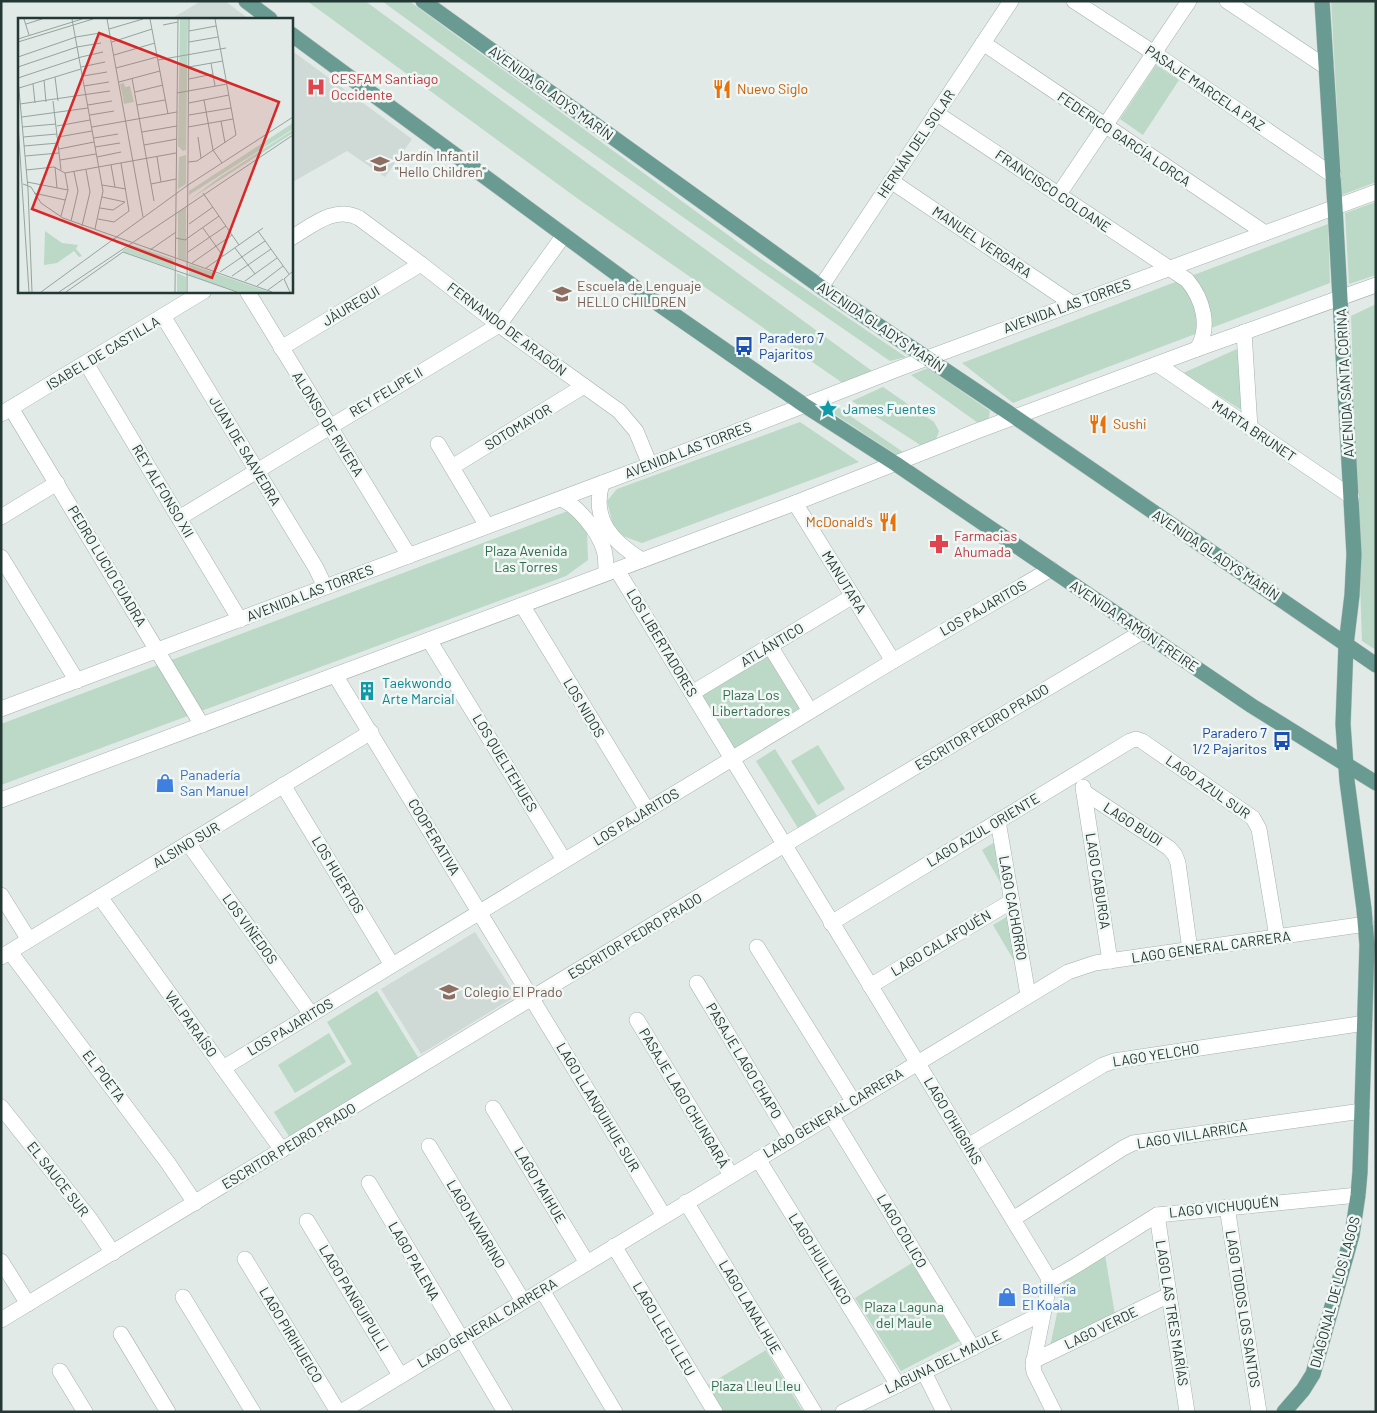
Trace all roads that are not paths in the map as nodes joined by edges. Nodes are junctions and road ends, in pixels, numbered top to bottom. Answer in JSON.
{"nodes":[{"id":1,"x":246,"y":1,"type":"edge"},
{"id":2,"x":422,"y":1,"type":"edge"},
{"id":3,"x":1011,"y":1,"type":"edge"},
{"id":4,"x":1074,"y":1,"type":"edge"},
{"id":5,"x":1189,"y":1,"type":"edge"},
{"id":6,"x":1228,"y":1,"type":"edge"},
{"id":7,"x":1322,"y":1,"type":"edge"},
{"id":8,"x":269,"y":18,"type":"edge"},
{"id":9,"x":292,"y":35,"type":"edge"},
{"id":10,"x":983,"y":43,"type":"junction"},
{"id":11,"x":1154,"y":53,"type":"junction"},
{"id":12,"x":1326,"y":68,"type":"junction"},
{"id":13,"x":936,"y":113,"type":"junction"},
{"id":14,"x":1105,"y":126,"type":"junction"},
{"id":15,"x":1334,"y":176,"type":"junction"},
{"id":16,"x":891,"y":181,"type":"junction"},
{"id":17,"x":1376,"y":192,"type":"edge"},
{"id":18,"x":1059,"y":194,"type":"junction"},
{"id":19,"x":1336,"y":207,"type":"junction"},
{"id":20,"x":1265,"y":233,"type":"junction"},
{"id":21,"x":564,"y":236,"type":"junction"},
{"id":22,"x":292,"y":237,"type":"edge"},
{"id":23,"x":421,"y":264,"type":"junction"},
{"id":24,"x":1170,"y":269,"type":"junction"},
{"id":25,"x":1376,"y":285,"type":"edge"},
{"id":26,"x":821,"y":287,"type":"junction"},
{"id":27,"x":202,"y":292,"type":"edge"},
{"id":28,"x":248,"y":292,"type":"edge"},
{"id":29,"x":1340,"y":299,"type":"junction"},
{"id":30,"x":1073,"y":304,"type":"junction"},
{"id":31,"x":163,"y":316,"type":"junction"},
{"id":32,"x":499,"y":325,"type":"junction"},
{"id":33,"x":1244,"y":332,"type":"junction"},
{"id":34,"x":281,"y":348,"type":"junction"},
{"id":35,"x":1197,"y":349,"type":"junction"},
{"id":36,"x":927,"y":358,"type":"junction"},
{"id":37,"x":86,"y":363,"type":"junction"},
{"id":38,"x":1157,"y":364,"type":"junction"},
{"id":39,"x":584,"y":386,"type":"junction"},
{"id":40,"x":804,"y":405,"type":"junction"},
{"id":41,"x":6,"y":411,"type":"edge"},
{"id":42,"x":1015,"y":417,"type":"junction"},
{"id":43,"x":329,"y":426,"type":"junction"},
{"id":44,"x":1250,"y":428,"type":"junction"},
{"id":45,"x":438,"y":444,"type":"dead end"},
{"id":46,"x":896,"y":464,"type":"junction"},
{"id":47,"x":650,"y":465,"type":"junction"},
{"id":48,"x":452,"y":467,"type":"junction"},
{"id":49,"x":257,"y":471,"type":"junction"},
{"id":50,"x":57,"y":483,"type":"junction"},
{"id":51,"x":602,"y":483,"type":"junction"},
{"id":52,"x":1352,"y":497,"type":"junction"},
{"id":53,"x":561,"y":498,"type":"junction"},
{"id":54,"x":795,"y":503,"type":"junction"},
{"id":55,"x":1,"y":517,"type":"edge"},
{"id":56,"x":179,"y":518,"type":"junction"},
{"id":57,"x":487,"y":526,"type":"junction"},
{"id":58,"x":1,"y":556,"type":"edge"},
{"id":59,"x":409,"y":556,"type":"junction"},
{"id":60,"x":642,"y":560,"type":"junction"},
{"id":61,"x":1050,"y":569,"type":"junction"},
{"id":62,"x":612,"y":572,"type":"junction"},
{"id":63,"x":325,"y":587,"type":"junction"},
{"id":64,"x":853,"y":596,"type":"junction"},
{"id":65,"x":522,"y":605,"type":"junction"},
{"id":66,"x":240,"y":620,"type":"junction"},
{"id":67,"x":1142,"y":632,"type":"junction"},
{"id":68,"x":429,"y":640,"type":"junction"},
{"id":69,"x":1346,"y":645,"type":"junction"},
{"id":70,"x":770,"y":646,"type":"junction"},
{"id":71,"x":158,"y":650,"type":"junction"},
{"id":72,"x":893,"y":661,"type":"junction"},
{"id":73,"x":1376,"y":665,"type":"edge"},
{"id":74,"x":335,"y":675,"type":"junction"},
{"id":75,"x":77,"y":681,"type":"junction"},
{"id":76,"x":692,"y":693,"type":"junction"},
{"id":77,"x":1,"y":709,"type":"edge"},
{"id":78,"x":810,"y":711,"type":"junction"},
{"id":79,"x":202,"y":725,"type":"junction"},
{"id":80,"x":370,"y":732,"type":"junction"},
{"id":81,"x":1136,"y":739,"type":"joint"},
{"id":82,"x":732,"y":759,"type":"junction"},
{"id":83,"x":1345,"y":765,"type":"junction"},
{"id":84,"x":1080,"y":771,"type":"junction"},
{"id":85,"x":1376,"y":784,"type":"edge"},
{"id":86,"x":283,"y":785,"type":"junction"},
{"id":87,"x":1084,"y":792,"type":"junction"},
{"id":88,"x":1,"y":800,"type":"edge"},
{"id":89,"x":1350,"y":803,"type":"junction"},
{"id":90,"x":646,"y":810,"type":"junction"},
{"id":91,"x":998,"y":821,"type":"junction"},
{"id":92,"x":188,"y":843,"type":"junction"},
{"id":93,"x":784,"y":845,"type":"junction"},
{"id":94,"x":564,"y":860,"type":"junction"},
{"id":95,"x":1,"y":895,"type":"edge"},
{"id":96,"x":100,"y":897,"type":"junction"},
{"id":97,"x":1012,"y":901,"type":"junction"},
{"id":98,"x":479,"y":912,"type":"junction"},
{"id":99,"x":831,"y":922,"type":"junction"},
{"id":100,"x":1366,"y":924,"type":"junction"},
{"id":101,"x":1277,"y":937,"type":"junction"},
{"id":102,"x":29,"y":940,"type":"junction"},
{"id":103,"x":757,"y":947,"type":"dead end"},
{"id":104,"x":1190,"y":950,"type":"junction"},
{"id":105,"x":6,"y":954,"type":"edge"},
{"id":106,"x":1110,"y":961,"type":"junction"},
{"id":107,"x":392,"y":965,"type":"junction"},
{"id":108,"x":697,"y":983,"type":"dead end"},
{"id":109,"x":870,"y":986,"type":"junction"},
{"id":110,"x":1028,"y":995,"type":"junction"},
{"id":111,"x":532,"y":999,"type":"junction"},
{"id":112,"x":311,"y":1014,"type":"junction"},
{"id":113,"x":636,"y":1020,"type":"dead end"},
{"id":114,"x":1365,"y":1023,"type":"junction"},
{"id":115,"x":917,"y":1062,"type":"junction"},
{"id":116,"x":223,"y":1068,"type":"junction"},
{"id":117,"x":853,"y":1101,"type":"junction"},
{"id":118,"x":1,"y":1107,"type":"edge"},
{"id":119,"x":493,"y":1108,"type":"dead end"},
{"id":120,"x":1362,"y":1111,"type":"junction"},
{"id":121,"x":831,"y":1115,"type":"junction"},
{"id":122,"x":791,"y":1139,"type":"junction"},
{"id":123,"x":430,"y":1146,"type":"dead end"},
{"id":124,"x":968,"y":1146,"type":"junction"},
{"id":125,"x":282,"y":1150,"type":"junction"},
{"id":126,"x":758,"y":1159,"type":"junction"},
{"id":127,"x":731,"y":1175,"type":"junction"},
{"id":128,"x":369,"y":1183,"type":"dead end"},
{"id":129,"x":1358,"y":1195,"type":"junction"},
{"id":130,"x":686,"y":1202,"type":"junction"},
{"id":131,"x":195,"y":1203,"type":"junction"},
{"id":132,"x":1227,"y":1207,"type":"junction"},
{"id":133,"x":1157,"y":1215,"type":"junction"},
{"id":134,"x":664,"y":1216,"type":"junction"},
{"id":135,"x":1013,"y":1219,"type":"junction"},
{"id":136,"x":307,"y":1221,"type":"dead end"},
{"id":137,"x":614,"y":1246,"type":"junction"},
{"id":138,"x":112,"y":1253,"type":"junction"},
{"id":139,"x":245,"y":1259,"type":"dead end"},
{"id":140,"x":1,"y":1261,"type":"edge"},
{"id":141,"x":586,"y":1263,"type":"junction"},
{"id":142,"x":1049,"y":1281,"type":"junction"},
{"id":143,"x":542,"y":1290,"type":"junction"},
{"id":144,"x":1169,"y":1295,"type":"junction"},
{"id":145,"x":182,"y":1297,"type":"dead end"},
{"id":146,"x":523,"y":1301,"type":"junction"},
{"id":147,"x":28,"y":1304,"type":"junction"},
{"id":148,"x":1043,"y":1313,"type":"junction"},
{"id":149,"x":1,"y":1320,"type":"edge"},
{"id":150,"x":121,"y":1334,"type":"dead end"},
{"id":151,"x":460,"y":1339,"type":"junction"},
{"id":152,"x":973,"y":1348,"type":"junction"},
{"id":153,"x":1033,"y":1361,"type":"junction"},
{"id":154,"x":60,"y":1371,"type":"dead end"},
{"id":155,"x":924,"y":1372,"type":"junction"},
{"id":156,"x":400,"y":1375,"type":"junction"},
{"id":157,"x":898,"y":1385,"type":"junction"},
{"id":158,"x":862,"y":1408,"type":"edge"},
{"id":159,"x":85,"y":1412,"type":"edge"},
{"id":160,"x":168,"y":1412,"type":"edge"},
{"id":161,"x":253,"y":1412,"type":"edge"},
{"id":162,"x":339,"y":1412,"type":"edge"},
{"id":163,"x":505,"y":1412,"type":"edge"},
{"id":164,"x":615,"y":1412,"type":"edge"},
{"id":165,"x":714,"y":1412,"type":"edge"},
{"id":166,"x":814,"y":1412,"type":"edge"},
{"id":167,"x":843,"y":1412,"type":"edge"},
{"id":168,"x":944,"y":1412,"type":"edge"},
{"id":169,"x":1054,"y":1412,"type":"edge"},
{"id":170,"x":1187,"y":1412,"type":"edge"},
{"id":171,"x":1259,"y":1412,"type":"edge"},
{"id":172,"x":1284,"y":1412,"type":"edge"}],
"edges":[{"from":1,"to":8,"type":"main road"},
{"from":2,"to":26,"type":"main road","name":"AVENIDA GLADYS MARÍN"},
{"from":3,"to":10,"type":"street","name":"HERNÁN DEL SOLAR"},
{"from":4,"to":11,"type":"street","name":"PASAJE MARCELA PAZ"},
{"from":5,"to":11,"type":"street"},
{"from":6,"to":12,"type":"street"},
{"from":7,"to":12,"type":"main road","name":"AVENIDA SANTA CORINA"},
{"from":9,"to":21,"type":"main road"},
{"from":10,"to":13,"type":"street","name":"HERNÁN DEL SOLAR"},
{"from":10,"to":14,"type":"street","name":"FEDERICO GARCÍA LORCA"},
{"from":11,"to":14,"type":"street"},
{"from":11,"to":15,"type":"street","name":"PASAJE MARCELA PAZ"},
{"from":12,"to":15,"type":"main road","name":"AVENIDA SANTA CORINA"},
{"from":13,"to":16,"type":"street","name":"HERNÁN DEL SOLAR"},
{"from":13,"to":18,"type":"street","name":"FRANCISCO COLOANE"},
{"from":14,"to":18,"type":"street"},
{"from":14,"to":20,"type":"street","name":"FEDERICO GARCÍA LORCA"},
{"from":15,"to":19,"type":"main road","name":"AVENIDA SANTA CORINA"},
{"from":16,"to":26,"type":"street","name":"HERNÁN DEL SOLAR"},
{"from":16,"to":30,"type":"street","name":"MANUEL VERGARA"},
{"from":17,"to":19,"type":"street","name":"AVENIDA LAS TORRES"},
{"from":18,"to":24,"type":"street","name":"FRANCISCO COLOANE"},
{"from":19,"to":20,"type":"street","name":"AVENIDA LAS TORRES"},
{"from":19,"to":29,"type":"main road","name":"AVENIDA SANTA CORINA"},
{"from":20,"to":24,"type":"street","name":"AVENIDA LAS TORRES"},
{"from":21,"to":32,"type":"street","name":"REY FELIPE II"},
{"from":21,"to":40,"type":"main road"},
{"from":22,"to":23,"type":"street","name":"FERNANDO DE ARAGÓN"},
{"from":23,"to":32,"type":"street","name":"FERNANDO DE ARAGÓN"},
{"from":23,"to":34,"type":"street","name":"JÁUREGUI"},
{"from":24,"to":30,"type":"street","name":"AVENIDA LAS TORRES"},
{"from":24,"to":35,"type":"street","name":"FRANCISCO COLOANE"},
{"from":25,"to":29,"type":"street"},
{"from":26,"to":36,"type":"main road","name":"AVENIDA GLADYS MARÍN"},
{"from":27,"to":31,"type":"street","name":"ISABEL DE CASTILLA"},
{"from":28,"to":34,"type":"street","name":"ALONSO DE RIVERA"},
{"from":29,"to":33,"type":"street"},
{"from":29,"to":52,"type":"main road","name":"AVENIDA SANTA CORINA"},
{"from":30,"to":36,"type":"street","name":"AVENIDA LAS TORRES"},
{"from":31,"to":37,"type":"street","name":"ISABEL DE CASTILLA"},
{"from":31,"to":49,"type":"street","name":"JUAN DE SAAVEDRA"},
{"from":32,"to":39,"type":"street","name":"FERNANDO DE ARAGÓN"},
{"from":32,"to":43,"type":"street","name":"REY FELIPE II"},
{"from":33,"to":35,"type":"street"},
{"from":33,"to":44,"type":"street"},
{"from":34,"to":43,"type":"street","name":"ALONSO DE RIVERA"},
{"from":35,"to":38,"type":"street"},
{"from":36,"to":40,"type":"street","name":"AVENIDA LAS TORRES"},
{"from":36,"to":42,"type":"main road","name":"AVENIDA GLADYS MARÍN"},
{"from":37,"to":41,"type":"street","name":"ISABEL DE CASTILLA"},
{"from":37,"to":56,"type":"street","name":"REY ALFONSO XII"},
{"from":38,"to":42,"type":"street"},
{"from":38,"to":44,"type":"street","name":"MARTA BRUNET"},
{"from":39,"to":47,"type":"street","name":"FERNANDO DE ARAGÓN"},
{"from":39,"to":48,"type":"street","name":"SOTOMAYOR"},
{"from":40,"to":46,"type":"main road"},
{"from":40,"to":47,"type":"street","name":"AVENIDA LAS TORRES"},
{"from":41,"to":50,"type":"street","name":"PEDRO LUCIO CUADRA"},
{"from":42,"to":46,"type":"street"},
{"from":42,"to":69,"type":"main road","name":"AVENIDA GLADYS MARÍN"},
{"from":43,"to":49,"type":"street","name":"REY FELIPE II"},
{"from":43,"to":59,"type":"street","name":"ALONSO DE RIVERA"},
{"from":44,"to":52,"type":"street","name":"MARTA BRUNET"},
{"from":45,"to":48,"type":"street"},
{"from":46,"to":54,"type":"street"},
{"from":46,"to":61,"type":"main road","name":"AVENIDA RAMÓN FREIRE"},
{"from":47,"to":51,"type":"street","name":"AVENIDA LAS TORRES"},
{"from":48,"to":57,"type":"street"},
{"from":49,"to":56,"type":"street","name":"REY FELIPE II"},
{"from":49,"to":63,"type":"street","name":"JUAN DE SAAVEDRA"},
{"from":50,"to":55,"type":"street"},
{"from":50,"to":71,"type":"street","name":"PEDRO LUCIO CUADRA"},
{"from":51,"to":53,"type":"street","name":"AVENIDA LAS TORRES"},
{"from":51,"to":60,"type":"street"},
{"from":52,"to":69,"type":"main road","name":"AVENIDA SANTA CORINA"},
{"from":53,"to":57,"type":"street","name":"AVENIDA LAS TORRES"},
{"from":53,"to":62,"type":"street"},
{"from":54,"to":60,"type":"street"},
{"from":54,"to":64,"type":"street","name":"MANUTARA"},
{"from":56,"to":66,"type":"street","name":"REY ALFONSO XII"},
{"from":57,"to":59,"type":"street","name":"AVENIDA LAS TORRES"},
{"from":58,"to":75,"type":"street"},
{"from":59,"to":63,"type":"street","name":"AVENIDA LAS TORRES"},
{"from":60,"to":62,"type":"street"},
{"from":61,"to":67,"type":"main road","name":"AVENIDA RAMÓN FREIRE"},
{"from":61,"to":72,"type":"street","name":"LOS PAJARITOS"},
{"from":62,"to":65,"type":"street"},
{"from":62,"to":76,"type":"street","name":"LOS LIBERTADORES"},
{"from":63,"to":66,"type":"street","name":"AVENIDA LAS TORRES"},
{"from":64,"to":70,"type":"street","name":"ATLÁNTICO"},
{"from":64,"to":72,"type":"street","name":"MANUTARA"},
{"from":65,"to":68,"type":"street"},
{"from":65,"to":90,"type":"street","name":"LOS NIDOS"},
{"from":66,"to":71,"type":"street","name":"AVENIDA LAS TORRES"},
{"from":67,"to":83,"type":"main road","name":"AVENIDA RAMÓN FREIRE"},
{"from":67,"to":93,"type":"street","name":"ESCRITOR PEDRO PRADO"},
{"from":68,"to":74,"type":"street"},
{"from":68,"to":94,"type":"street","name":"LOS QUELTEHUES"},
{"from":69,"to":73,"type":"main road","name":"AVENIDA GLADYS MARÍN"},
{"from":69,"to":83,"type":"main road","name":"AVENIDA SANTA CORINA"},
{"from":70,"to":76,"type":"street","name":"ATLÁNTICO"},
{"from":70,"to":78,"type":"street"},
{"from":71,"to":75,"type":"street","name":"AVENIDA LAS TORRES"},
{"from":71,"to":79,"type":"street","name":"PEDRO LUCIO CUADRA"},
{"from":72,"to":78,"type":"street","name":"LOS PAJARITOS"},
{"from":74,"to":79,"type":"street"},
{"from":74,"to":80,"type":"street","name":"COOPERATIVA"},
{"from":75,"to":77,"type":"street","name":"AVENIDA LAS TORRES"},
{"from":76,"to":82,"type":"street","name":"LOS LIBERTADORES"},
{"from":78,"to":82,"type":"street","name":"LOS PAJARITOS"},
{"from":79,"to":88,"type":"street"},
{"from":80,"to":86,"type":"street","name":"ALSINO SUR"},
{"from":80,"to":98,"type":"street","name":"COOPERATIVA"},
{"from":81,"to":84,"type":"street","name":"LAGO AZUL ORIENTE"},
{"from":81,"to":101,"type":"street","name":"LAGO AZUL SUR"},
{"from":82,"to":90,"type":"street","name":"LOS PAJARITOS"},
{"from":82,"to":93,"type":"street","name":"LOS LIBERTADORES"},
{"from":83,"to":85,"type":"main road","name":"AVENIDA RAMÓN FREIRE"},
{"from":83,"to":89,"type":"main road","name":"DIAGONAL DE LOS LAGOS"},
{"from":84,"to":87,"type":"street","name":"LAGO CABURGA"},
{"from":84,"to":91,"type":"street","name":"LAGO AZUL ORIENTE"},
{"from":85,"to":89,"type":"main road"},
{"from":86,"to":92,"type":"street","name":"ALSINO SUR"},
{"from":86,"to":107,"type":"street","name":"LOS HUERTOS"},
{"from":87,"to":104,"type":"street","name":"LAGO BUDI"},
{"from":87,"to":106,"type":"street","name":"LAGO CABURGA"},
{"from":89,"to":100,"type":"main road","name":"DIAGONAL DE LOS LAGOS"},
{"from":90,"to":94,"type":"street","name":"LOS PAJARITOS"},
{"from":91,"to":97,"type":"street","name":"LAGO CACHORRO"},
{"from":91,"to":99,"type":"street","name":"LAGO AZUL ORIENTE"},
{"from":92,"to":96,"type":"street","name":"ALSINO SUR"},
{"from":92,"to":112,"type":"street","name":"LOS VIÑEDOS"},
{"from":93,"to":99,"type":"street","name":"LAGO O'HIGGINS"},
{"from":93,"to":111,"type":"street","name":"ESCRITOR PEDRO PRADO"},
{"from":94,"to":98,"type":"street","name":"LOS PAJARITOS"},
{"from":95,"to":102,"type":"street"},
{"from":96,"to":102,"type":"street","name":"ALSINO SUR"},
{"from":96,"to":116,"type":"street","name":"VALPARAÍSO"},
{"from":97,"to":109,"type":"street","name":"LAGO CALAFQUÉN"},
{"from":97,"to":110,"type":"street","name":"LAGO CACHORRO"},
{"from":98,"to":107,"type":"street","name":"LOS PAJARITOS"},
{"from":98,"to":111,"type":"street","name":"COOPERATIVA"},
{"from":99,"to":109,"type":"street","name":"LAGO O'HIGGINS"},
{"from":100,"to":101,"type":"street","name":"LAGO GENERAL CARRERA"},
{"from":100,"to":114,"type":"main road","name":"DIAGONAL DE LOS LAGOS"},
{"from":101,"to":104,"type":"street","name":"LAGO GENERAL CARRERA"},
{"from":102,"to":105,"type":"street","name":"ALSINO SUR"},
{"from":103,"to":117,"type":"street"},
{"from":104,"to":106,"type":"street","name":"LAGO GENERAL CARRERA"},
{"from":105,"to":131,"type":"street","name":"EL POETA"},
{"from":106,"to":110,"type":"street","name":"LAGO GENERAL CARRERA"},
{"from":107,"to":112,"type":"street","name":"LOS PAJARITOS"},
{"from":108,"to":122,"type":"street","name":"PASAJE LAGO CHAPO"},
{"from":109,"to":115,"type":"street","name":"LAGO O'HIGGINS"},
{"from":110,"to":115,"type":"street","name":"LAGO GENERAL CARRERA"},
{"from":111,"to":125,"type":"street","name":"ESCRITOR PEDRO PRADO"},
{"from":111,"to":134,"type":"street","name":"LAGO LLANQUIHUE SUR"},
{"from":112,"to":116,"type":"street","name":"LOS PAJARITOS"},
{"from":113,"to":127,"type":"street","name":"PASAJE LAGO CHUNGARÁ"},
{"from":114,"to":120,"type":"main road","name":"DIAGONAL DE LOS LAGOS"},
{"from":114,"to":124,"type":"street","name":"LAGO YELCHO"},
{"from":115,"to":117,"type":"street","name":"LAGO GENERAL CARRERA"},
{"from":115,"to":124,"type":"street","name":"LAGO O'HIGGINS"},
{"from":116,"to":125,"type":"street","name":"VALPARAÍSO"},
{"from":117,"to":121,"type":"street","name":"LAGO GENERAL CARRERA"},
{"from":118,"to":138,"type":"street","name":"EL SAUCE SUR"},
{"from":119,"to":141,"type":"street","name":"LAGO MAIHUE"},
{"from":120,"to":129,"type":"main road","name":"DIAGONAL DE LOS LAGOS"},
{"from":120,"to":135,"type":"street","name":"LAGO VILLARRICA"},
{"from":121,"to":122,"type":"street","name":"LAGO GENERAL CARRERA"},
{"from":121,"to":152,"type":"street","name":"LAGO COLICO"},
{"from":122,"to":126,"type":"street","name":"LAGO GENERAL CARRERA"},
{"from":123,"to":146,"type":"street","name":"LAGO NAVARINO"},
{"from":124,"to":135,"type":"street","name":"LAGO O'HIGGINS"},
{"from":125,"to":131,"type":"street","name":"ESCRITOR PEDRO PRADO"},
{"from":126,"to":127,"type":"street","name":"LAGO GENERAL CARRERA"},
{"from":126,"to":157,"type":"street","name":"LAGO HUILLINCO"},
{"from":127,"to":130,"type":"street","name":"LAGO GENERAL CARRERA"},
{"from":128,"to":151,"type":"street","name":"LAGO PALENA"},
{"from":129,"to":132,"type":"street","name":"LAGO VICHUQUÉN"},
{"from":129,"to":172,"type":"main road","name":"DIAGONAL DE LOS LAGOS"},
{"from":130,"to":134,"type":"street","name":"LAGO GENERAL CARRERA"},
{"from":130,"to":166,"type":"street","name":"LAGO LANALHUE"},
{"from":131,"to":138,"type":"street","name":"ESCRITOR PEDRO PRADO"},
{"from":132,"to":133,"type":"street","name":"LAGO VICHUQUÉN"},
{"from":132,"to":171,"type":"street","name":"LAGO TODOS LOS SANTOS"},
{"from":133,"to":142,"type":"street","name":"LAGO VICHUQUÉN"},
{"from":133,"to":144,"type":"street","name":"LAGO LAS TRES MARÍAS"},
{"from":134,"to":137,"type":"street","name":"LAGO GENERAL CARRERA"},
{"from":135,"to":142,"type":"street","name":"LAGO O'HIGGINS"},
{"from":136,"to":156,"type":"street","name":"LAGO PANGUIPULLI"},
{"from":137,"to":141,"type":"street","name":"LAGO GENERAL CARRERA"},
{"from":137,"to":165,"type":"street","name":"LAGO LLEU LLEU"},
{"from":138,"to":147,"type":"street","name":"ESCRITOR PEDRO PRADO"},
{"from":139,"to":162,"type":"street","name":"LAGO PIRIHUEICO"},
{"from":140,"to":147,"type":"street"},
{"from":141,"to":143,"type":"street","name":"LAGO GENERAL CARRERA"},
{"from":142,"to":148,"type":"street"},
{"from":143,"to":146,"type":"street","name":"LAGO GENERAL CARRERA"},
{"from":143,"to":164,"type":"street"},
{"from":144,"to":153,"type":"street","name":"LAGO VERDE"},
{"from":144,"to":170,"type":"street","name":"LAGO LAS TRES MARÍAS"},
{"from":145,"to":161,"type":"street"},
{"from":146,"to":151,"type":"street","name":"LAGO GENERAL CARRERA"},
{"from":147,"to":149,"type":"street","name":"ESCRITOR PEDRO PRADO"},
{"from":148,"to":152,"type":"street","name":"LAGUNA DEL MAULE"},
{"from":148,"to":153,"type":"street"},
{"from":150,"to":160,"type":"street"},
{"from":151,"to":156,"type":"street","name":"LAGO GENERAL CARRERA"},
{"from":151,"to":163,"type":"street","name":"LAGO PALENA"},
{"from":152,"to":155,"type":"street","name":"LAGUNA DEL MAULE"},
{"from":153,"to":169,"type":"street"},
{"from":154,"to":159,"type":"street"},
{"from":155,"to":157,"type":"street","name":"LAGUNA DEL MAULE"},
{"from":155,"to":168,"type":"street"},
{"from":156,"to":162,"type":"street","name":"LAGO GENERAL CARRERA"},
{"from":157,"to":158,"type":"street","name":"LAGUNA DEL MAULE"},
{"from":158,"to":167,"type":"street","name":"LAGUNA DEL MAULE"}]}
